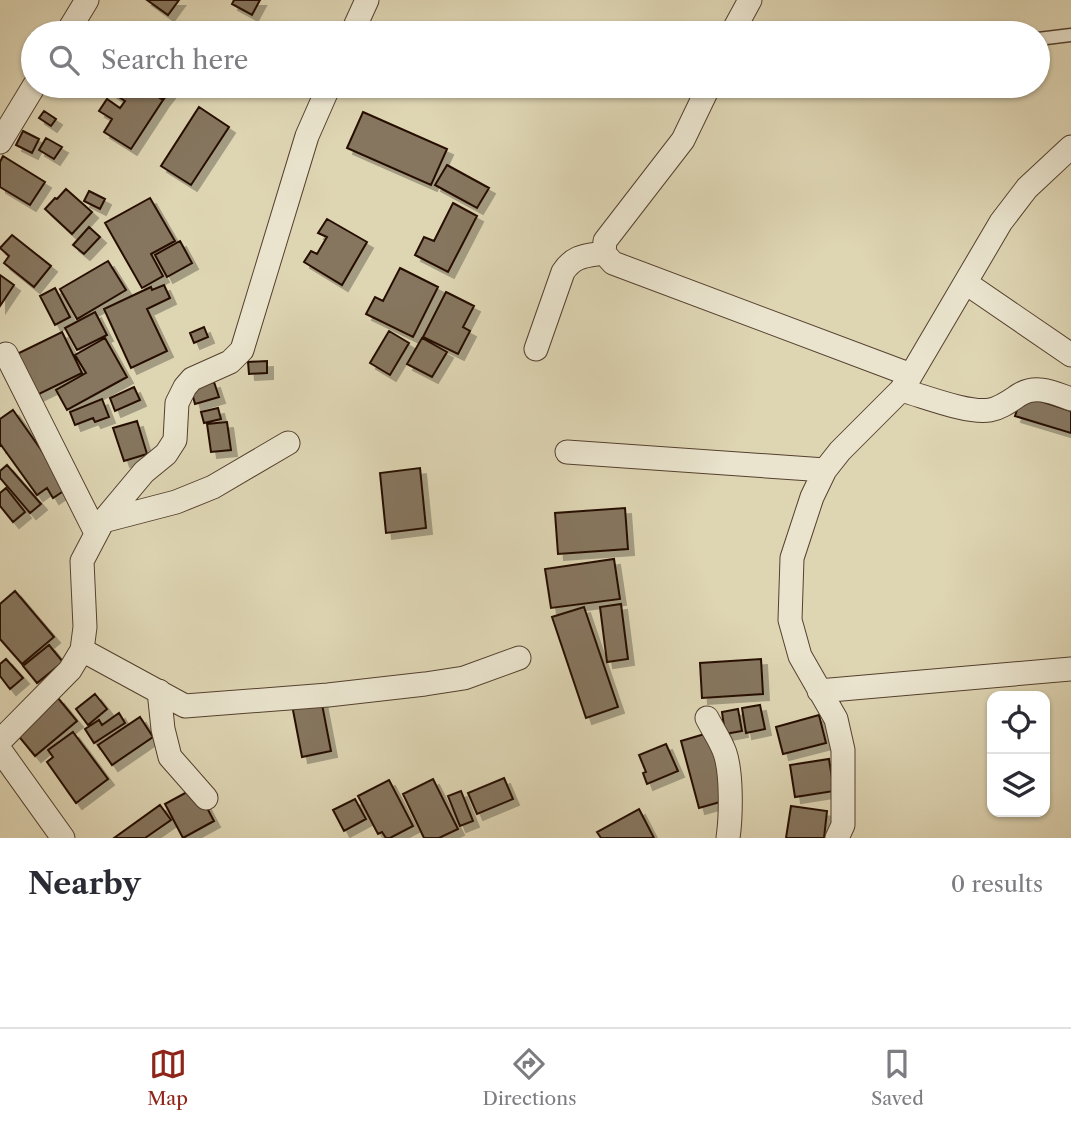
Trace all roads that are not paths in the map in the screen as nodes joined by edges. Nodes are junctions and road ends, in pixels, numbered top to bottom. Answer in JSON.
{"nodes":[{"id":1,"x":87,"y":0,"type":"edge"},
{"id":2,"x":366,"y":0,"type":"edge"},
{"id":3,"x":750,"y":0,"type":"edge"},
{"id":4,"x":74,"y":21,"type":"edge"},
{"id":5,"x":357,"y":21,"type":"edge"},
{"id":6,"x":739,"y":21,"type":"edge"},
{"id":7,"x":1071,"y":35,"type":"edge"},
{"id":8,"x":1050,"y":38,"type":"edge"},
{"id":9,"x":27,"y":98,"type":"edge"},
{"id":10,"x":324,"y":98,"type":"edge"},
{"id":11,"x":703,"y":98,"type":"edge"},
{"id":12,"x":0,"y":142,"type":"edge"},
{"id":13,"x":1071,"y":147,"type":"edge"},
{"id":14,"x":604,"y":253,"type":"junction"},
{"id":15,"x":966,"y":283,"type":"junction"},
{"id":16,"x":536,"y":349,"type":"dead end"},
{"id":17,"x":6,"y":354,"type":"dead end"},
{"id":18,"x":1071,"y":355,"type":"edge"},
{"id":19,"x":906,"y":382,"type":"junction"},
{"id":20,"x":1071,"y":399,"type":"edge"},
{"id":21,"x":288,"y":443,"type":"dead end"},
{"id":22,"x":567,"y":452,"type":"dead end"},
{"id":23,"x":825,"y":470,"type":"junction"},
{"id":24,"x":100,"y":527,"type":"junction"},
{"id":25,"x":82,"y":650,"type":"junction"},
{"id":26,"x":519,"y":658,"type":"dead end"},
{"id":27,"x":1071,"y":669,"type":"edge"},
{"id":28,"x":159,"y":691,"type":"junction"},
{"id":29,"x":819,"y":691,"type":"junction"},
{"id":30,"x":707,"y":718,"type":"dead end"},
{"id":31,"x":0,"y":741,"type":"edge"},
{"id":32,"x":0,"y":750,"type":"edge"},
{"id":33,"x":206,"y":798,"type":"dead end"},
{"id":34,"x":63,"y":838,"type":"edge"},
{"id":35,"x":727,"y":838,"type":"edge"},
{"id":36,"x":837,"y":838,"type":"edge"}],
"edges":[{"from":1,"to":4,"type":"street"},
{"from":2,"to":5,"type":"street"},
{"from":3,"to":6,"type":"street"},
{"from":7,"to":8,"type":"lane"},
{"from":9,"to":12,"type":"street"},
{"from":10,"to":24,"type":"street"},
{"from":11,"to":14,"type":"street"},
{"from":13,"to":15,"type":"street"},
{"from":14,"to":16,"type":"street"},
{"from":14,"to":19,"type":"street"},
{"from":15,"to":18,"type":"street"},
{"from":15,"to":19,"type":"street"},
{"from":17,"to":24,"type":"street"},
{"from":19,"to":20,"type":"street"},
{"from":19,"to":23,"type":"street"},
{"from":21,"to":24,"type":"street"},
{"from":22,"to":23,"type":"street"},
{"from":23,"to":29,"type":"street"},
{"from":24,"to":25,"type":"street"},
{"from":25,"to":28,"type":"street"},
{"from":25,"to":31,"type":"street"},
{"from":26,"to":28,"type":"street"},
{"from":27,"to":29,"type":"street"},
{"from":28,"to":33,"type":"street"},
{"from":29,"to":36,"type":"street"},
{"from":30,"to":35,"type":"street"},
{"from":32,"to":34,"type":"street"}]}
